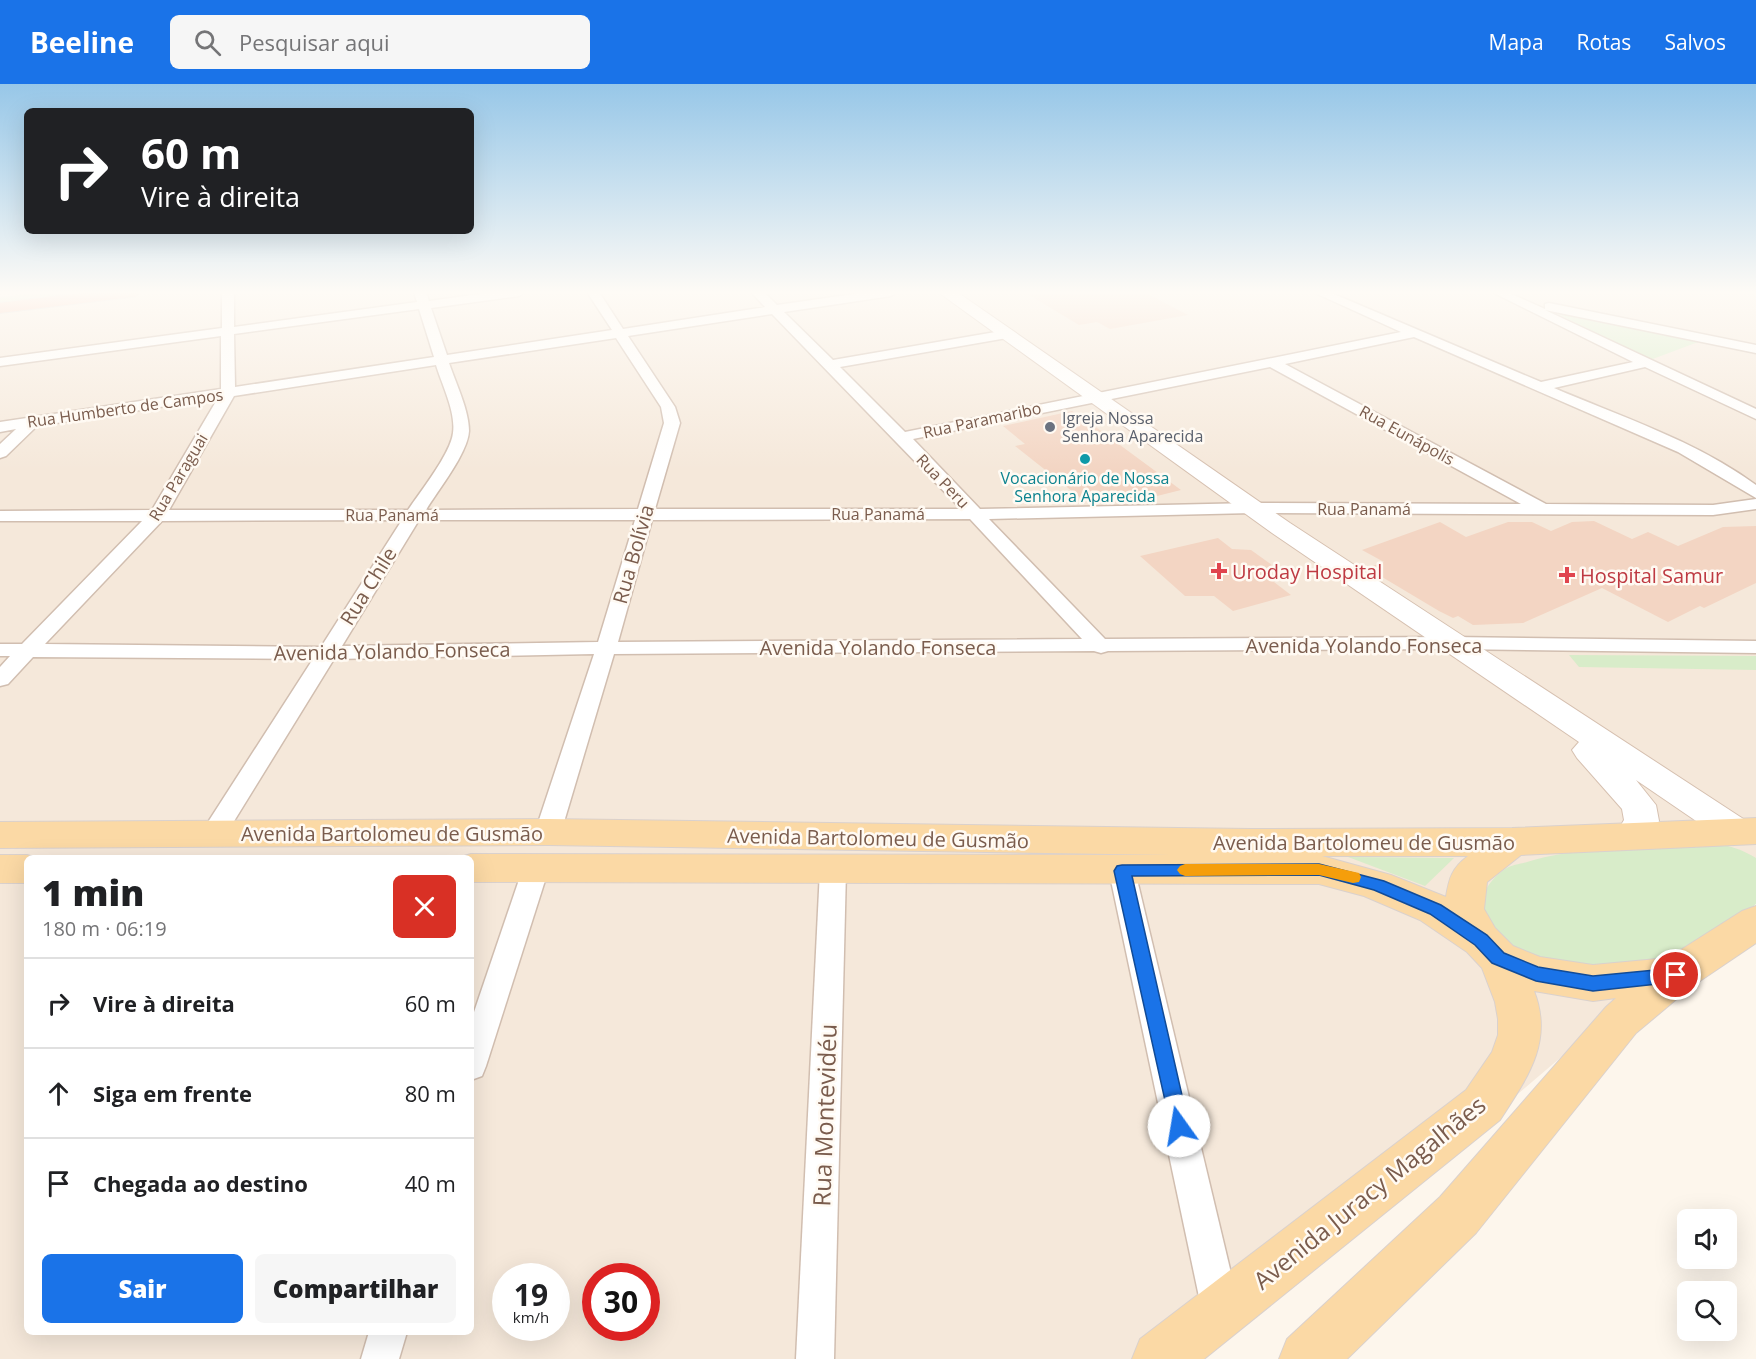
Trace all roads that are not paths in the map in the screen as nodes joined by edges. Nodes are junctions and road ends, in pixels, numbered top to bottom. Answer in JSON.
{"nodes":[{"id":1,"x":77,"y":352,"type":"edge"},
{"id":2,"x":227,"y":352,"type":"edge"},
{"id":3,"x":439,"y":352,"type":"edge"},
{"id":4,"x":495,"y":352,"type":"edge"},
{"id":5,"x":631,"y":352,"type":"edge"},
{"id":6,"x":817,"y":352,"type":"edge"},
{"id":7,"x":907,"y":352,"type":"edge"},
{"id":8,"x":1031,"y":352,"type":"edge"},
{"id":9,"x":1324,"y":352,"type":"edge"},
{"id":10,"x":1458,"y":352,"type":"edge"},
{"id":11,"x":1624,"y":352,"type":"edge"},
{"id":12,"x":441,"y":359,"type":"junction"},
{"id":13,"x":0,"y":362,"type":"edge"},
{"id":14,"x":1272,"y":362,"type":"junction"},
{"id":15,"x":1646,"y":363,"type":"junction"},
{"id":16,"x":830,"y":365,"type":"junction"},
{"id":17,"x":1539,"y":387,"type":"junction"},
{"id":18,"x":228,"y":393,"type":"junction"},
{"id":19,"x":1094,"y":397,"type":"junction"},
{"id":20,"x":1756,"y":415,"type":"edge"},
{"id":21,"x":32,"y":422,"type":"junction"},
{"id":22,"x":0,"y":427,"type":"edge"},
{"id":23,"x":902,"y":437,"type":"junction"},
{"id":24,"x":0,"y":453,"type":"edge"},
{"id":25,"x":1756,"y":493,"type":"edge"},
{"id":26,"x":1756,"y":504,"type":"edge"},
{"id":27,"x":1253,"y":508,"type":"junction"},
{"id":28,"x":1543,"y":509,"type":"junction"},
{"id":29,"x":413,"y":514,"type":"junction"},
{"id":30,"x":975,"y":514,"type":"junction"},
{"id":31,"x":644,"y":515,"type":"junction"},
{"id":32,"x":0,"y":516,"type":"edge"},
{"id":33,"x":157,"y":516,"type":"junction"},
{"id":34,"x":1452,"y":643,"type":"junction"},
{"id":35,"x":1101,"y":647,"type":"junction"},
{"id":36,"x":1756,"y":647,"type":"edge"},
{"id":37,"x":606,"y":648,"type":"junction"},
{"id":38,"x":0,"y":650,"type":"edge"},
{"id":39,"x":28,"y":650,"type":"junction"},
{"id":40,"x":327,"y":653,"type":"junction"},
{"id":41,"x":0,"y":679,"type":"edge"},
{"id":42,"x":1541,"y":702,"type":"junction"},
{"id":43,"x":1746,"y":831,"type":"edge"},
{"id":44,"x":548,"y":832,"type":"junction"},
{"id":45,"x":214,"y":833,"type":"junction"},
{"id":46,"x":0,"y":835,"type":"edge"},
{"id":47,"x":1633,"y":835,"type":"junction"},
{"id":48,"x":1512,"y":842,"type":"junction"},
{"id":49,"x":0,"y":868,"type":"edge"},
{"id":50,"x":24,"y":868,"type":"edge"},
{"id":51,"x":474,"y":868,"type":"edge"},
{"id":52,"x":536,"y":868,"type":"junction"},
{"id":53,"x":833,"y":870,"type":"junction"},
{"id":54,"x":1122,"y":871,"type":"junction"},
{"id":55,"x":1756,"y":922,"type":"edge"},
{"id":56,"x":1490,"y":949,"type":"junction"},
{"id":57,"x":1676,"y":975,"type":"junction"},
{"id":58,"x":474,"y":1057,"type":"edge"},
{"id":59,"x":1221,"y":1311,"type":"junction"},
{"id":60,"x":387,"y":1335,"type":"edge"},
{"id":61,"x":380,"y":1359,"type":"edge"},
{"id":62,"x":815,"y":1359,"type":"edge"},
{"id":63,"x":1160,"y":1359,"type":"edge"},
{"id":64,"x":1307,"y":1359,"type":"edge"}],
"edges":[{"from":1,"to":13,"type":"street"},
{"from":2,"to":18,"type":"street"},
{"from":3,"to":12,"type":"street","name":"Rua Chile"},
{"from":4,"to":12,"type":"street","name":"Rua Humberto de Campos"},
{"from":5,"to":31,"type":"street","name":"Rua Bolívia"},
{"from":6,"to":16,"type":"street","name":"Rua Peru"},
{"from":7,"to":16,"type":"street"},
{"from":8,"to":19,"type":"street"},
{"from":9,"to":14,"type":"street","name":"Rua Paramaribo"},
{"from":10,"to":17,"type":"street"},
{"from":11,"to":15,"type":"street"},
{"from":12,"to":18,"type":"street","name":"Rua Humberto de Campos"},
{"from":12,"to":29,"type":"street","name":"Rua Chile"},
{"from":14,"to":19,"type":"street","name":"Rua Paramaribo"},
{"from":14,"to":28,"type":"street","name":"Rua Eunápolis"},
{"from":15,"to":17,"type":"street"},
{"from":15,"to":20,"type":"street"},
{"from":16,"to":23,"type":"street","name":"Rua Peru"},
{"from":17,"to":25,"type":"street"},
{"from":18,"to":21,"type":"street","name":"Rua Humberto de Campos"},
{"from":18,"to":33,"type":"street","name":"Rua Paraguai"},
{"from":19,"to":23,"type":"street","name":"Rua Paramaribo"},
{"from":19,"to":27,"type":"street"},
{"from":21,"to":22,"type":"street","name":"Rua Humberto de Campos"},
{"from":21,"to":24,"type":"street"},
{"from":23,"to":30,"type":"street","name":"Rua Peru"},
{"from":26,"to":28,"type":"street","name":"Rua Panamá"},
{"from":27,"to":28,"type":"street","name":"Rua Panamá"},
{"from":27,"to":30,"type":"street","name":"Rua Panamá"},
{"from":27,"to":34,"type":"street"},
{"from":29,"to":31,"type":"street","name":"Rua Panamá"},
{"from":29,"to":33,"type":"street","name":"Rua Panamá"},
{"from":29,"to":40,"type":"street","name":"Rua Chile"},
{"from":30,"to":31,"type":"street","name":"Rua Panamá"},
{"from":30,"to":35,"type":"street","name":"Rua Peru"},
{"from":31,"to":37,"type":"street","name":"Rua Bolívia"},
{"from":32,"to":33,"type":"street","name":"Rua Panamá"},
{"from":33,"to":39,"type":"street","name":"Rua Paraguai"},
{"from":34,"to":35,"type":"street","name":"Avenida Yolando Fonseca"},
{"from":34,"to":36,"type":"street","name":"Avenida Yolando Fonseca"},
{"from":34,"to":42,"type":"street"},
{"from":35,"to":37,"type":"street","name":"Avenida Yolando Fonseca"},
{"from":37,"to":40,"type":"street","name":"Avenida Yolando Fonseca"},
{"from":37,"to":44,"type":"street","name":"Rua Bolívia"},
{"from":38,"to":39,"type":"street","name":"Avenida Yolando Fonseca"},
{"from":39,"to":40,"type":"street","name":"Avenida Yolando Fonseca"},
{"from":39,"to":41,"type":"street","name":"Rua Paraguai"},
{"from":40,"to":45,"type":"street","name":"Rua Chile"},
{"from":42,"to":43,"type":"street"},
{"from":42,"to":47,"type":"street"},
{"from":43,"to":47,"type":"main road","name":"Avenida Bartolomeu de Gusmão"},
{"from":44,"to":45,"type":"main road","name":"Avenida Bartolomeu de Gusmão"},
{"from":44,"to":48,"type":"main road","name":"Avenida Bartolomeu de Gusmão"},
{"from":45,"to":46,"type":"main road","name":"Avenida Bartolomeu de Gusmão"},
{"from":47,"to":48,"type":"main road","name":"Avenida Bartolomeu de Gusmão"},
{"from":48,"to":56,"type":"main road","name":"Avenida Juracy Magalhães"},
{"from":49,"to":50,"type":"main road"},
{"from":51,"to":52,"type":"main road","name":"Avenida Bartolomeu de Gusmão"},
{"from":52,"to":53,"type":"main road","name":"Avenida Bartolomeu de Gusmão"},
{"from":52,"to":58,"type":"street"},
{"from":53,"to":54,"type":"main road","name":"Avenida Bartolomeu de Gusmão"},
{"from":53,"to":62,"type":"street","name":"Rua Montevidéu"},
{"from":54,"to":56,"type":"main road","name":"Avenida Bartolomeu de Gusmão"},
{"from":54,"to":59,"type":"street"},
{"from":55,"to":57,"type":"main road"},
{"from":56,"to":57,"type":"main road","name":"Avenida Bartolomeu de Gusmão"},
{"from":56,"to":59,"type":"main road","name":"Avenida Juracy Magalhães"},
{"from":57,"to":64,"type":"main road"},
{"from":59,"to":63,"type":"main road","name":"Avenida Juracy Magalhães"},
{"from":60,"to":61,"type":"street"}]}
